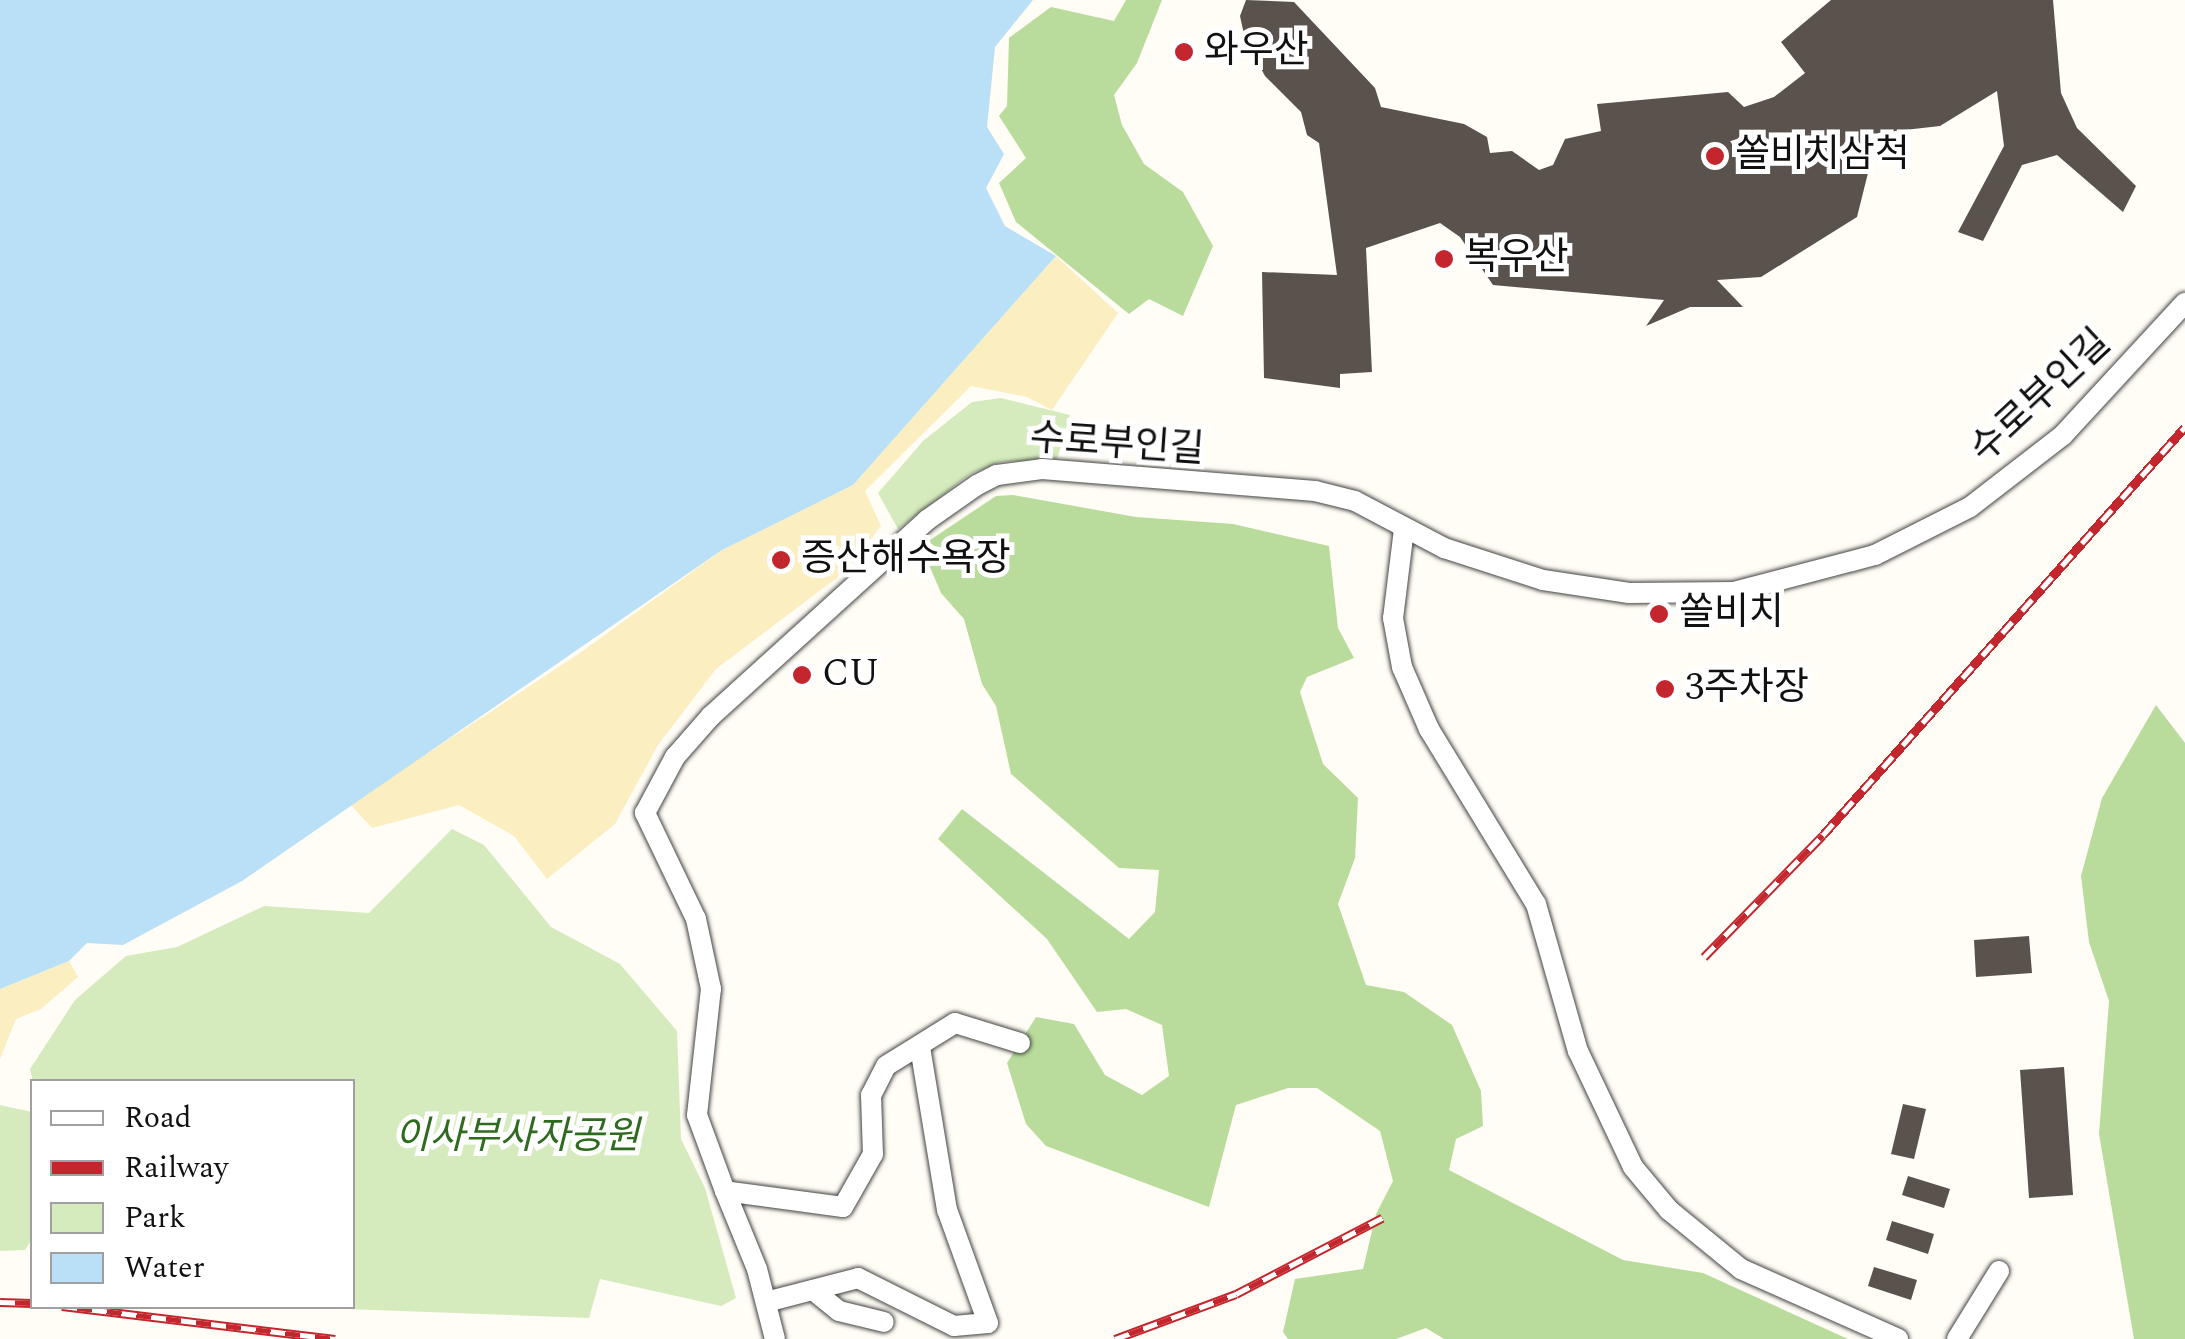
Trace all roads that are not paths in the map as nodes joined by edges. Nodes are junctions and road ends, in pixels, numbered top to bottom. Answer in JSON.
{"nodes":[{"id":1,"x":2185,"y":302,"type":"edge"},
{"id":2,"x":1404,"y":529,"type":"junction"},
{"id":3,"x":1020,"y":1043,"type":"dead end"},
{"id":4,"x":920,"y":1047,"type":"junction"},
{"id":5,"x":725,"y":1191,"type":"junction"},
{"id":6,"x":1999,"y":1272,"type":"dead end"},
{"id":7,"x":813,"y":1290,"type":"junction"},
{"id":8,"x":766,"y":1302,"type":"junction"},
{"id":9,"x":884,"y":1322,"type":"dead end"},
{"id":10,"x":775,"y":1339,"type":"edge"},
{"id":11,"x":1898,"y":1339,"type":"edge"},
{"id":12,"x":1956,"y":1339,"type":"edge"}],
"edges":[{"from":1,"to":2,"type":"street","name":"수로부인길"},
{"from":2,"to":5,"type":"street","name":"수로부인길"},
{"from":2,"to":11,"type":"street"},
{"from":3,"to":4,"type":"street"},
{"from":4,"to":5,"type":"street"},
{"from":4,"to":7,"type":"street"},
{"from":5,"to":8,"type":"street"},
{"from":6,"to":12,"type":"street"},
{"from":7,"to":8,"type":"street"},
{"from":7,"to":9,"type":"street"},
{"from":8,"to":10,"type":"street"}]}
